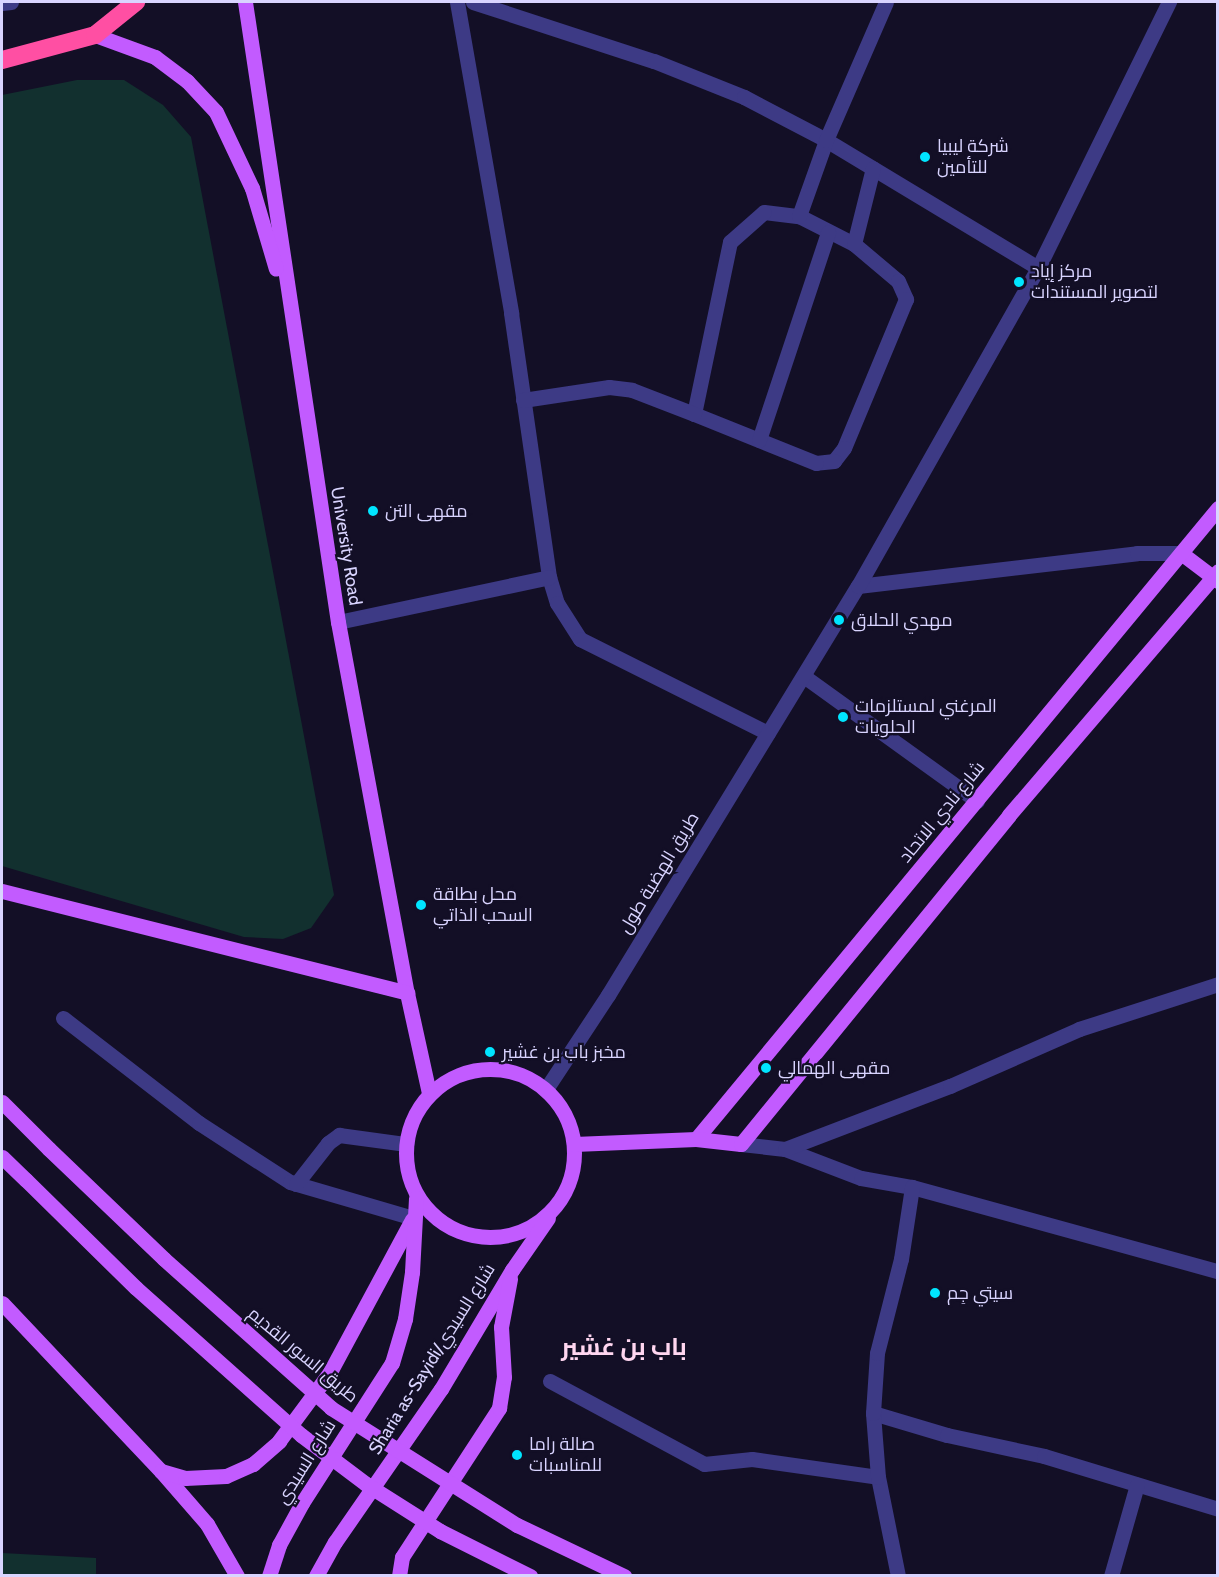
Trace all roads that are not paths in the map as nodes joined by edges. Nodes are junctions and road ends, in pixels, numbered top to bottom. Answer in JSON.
{"nodes":[{"id":1,"x":10,"y":2,"type":"edge"},
{"id":2,"x":136,"y":2,"type":"edge"},
{"id":3,"x":245,"y":2,"type":"edge"},
{"id":4,"x":457,"y":2,"type":"edge"},
{"id":5,"x":473,"y":2,"type":"edge"},
{"id":6,"x":886,"y":2,"type":"edge"},
{"id":7,"x":1169,"y":2,"type":"edge"},
{"id":8,"x":2,"y":3,"type":"edge"},
{"id":9,"x":95,"y":35,"type":"junction"},
{"id":10,"x":2,"y":60,"type":"edge"},
{"id":11,"x":826,"y":140,"type":"junction"},
{"id":12,"x":873,"y":168,"type":"junction"},
{"id":13,"x":799,"y":216,"type":"junction"},
{"id":14,"x":828,"y":232,"type":"junction"},
{"id":15,"x":855,"y":244,"type":"junction"},
{"id":16,"x":1038,"y":268,"type":"junction"},
{"id":17,"x":289,"y":306,"type":"junction"},
{"id":18,"x":523,"y":400,"type":"junction"},
{"id":19,"x":694,"y":414,"type":"junction"},
{"id":20,"x":759,"y":440,"type":"junction"},
{"id":21,"x":1218,"y":508,"type":"edge"},
{"id":22,"x":1212,"y":527,"type":"edge"},
{"id":23,"x":1181,"y":552,"type":"junction"},
{"id":24,"x":549,"y":577,"type":"junction"},
{"id":25,"x":1216,"y":577,"type":"edge"},
{"id":26,"x":858,"y":586,"type":"junction"},
{"id":27,"x":338,"y":622,"type":"junction"},
{"id":28,"x":805,"y":677,"type":"junction"},
{"id":29,"x":768,"y":733,"type":"junction"},
{"id":30,"x":977,"y":801,"type":"junction"},
{"id":31,"x":2,"y":891,"type":"edge"},
{"id":32,"x":1218,"y":984,"type":"edge"},
{"id":33,"x":407,"y":993,"type":"junction"},
{"id":34,"x":63,"y":1018,"type":"dead end"},
{"id":35,"x":546,"y":1089,"type":"junction"},
{"id":36,"x":429,"y":1093,"type":"junction"},
{"id":37,"x":2,"y":1102,"type":"edge"},
{"id":38,"x":696,"y":1139,"type":"junction"},
{"id":39,"x":406,"y":1144,"type":"junction"},
{"id":40,"x":574,"y":1144,"type":"junction"},
{"id":41,"x":741,"y":1144,"type":"junction"},
{"id":42,"x":785,"y":1149,"type":"junction"},
{"id":43,"x":2,"y":1157,"type":"edge"},
{"id":44,"x":296,"y":1184,"type":"junction"},
{"id":45,"x":912,"y":1187,"type":"junction"},
{"id":46,"x":563,"y":1196,"type":"junction"},
{"id":47,"x":416,"y":1198,"type":"junction"},
{"id":48,"x":413,"y":1218,"type":"junction"},
{"id":49,"x":512,"y":1270,"type":"junction"},
{"id":50,"x":1218,"y":1271,"type":"edge"},
{"id":51,"x":2,"y":1304,"type":"edge"},
{"id":52,"x":550,"y":1381,"type":"dead end"},
{"id":53,"x":873,"y":1413,"type":"junction"},
{"id":54,"x":161,"y":1471,"type":"junction"},
{"id":55,"x":878,"y":1477,"type":"junction"},
{"id":56,"x":1137,"y":1485,"type":"junction"},
{"id":57,"x":1218,"y":1509,"type":"edge"},
{"id":58,"x":237,"y":1575,"type":"edge"},
{"id":59,"x":269,"y":1575,"type":"edge"},
{"id":60,"x":316,"y":1575,"type":"edge"},
{"id":61,"x":399,"y":1575,"type":"edge"},
{"id":62,"x":530,"y":1575,"type":"edge"},
{"id":63,"x":624,"y":1575,"type":"edge"},
{"id":64,"x":898,"y":1575,"type":"edge"},
{"id":65,"x":1111,"y":1575,"type":"edge"}],
"edges":[{"from":1,"to":8,"type":"street"},
{"from":2,"to":9,"type":"highway"},
{"from":3,"to":17,"type":"main road","name":"University Road"},
{"from":4,"to":18,"type":"street"},
{"from":5,"to":11,"type":"street"},
{"from":6,"to":11,"type":"street"},
{"from":7,"to":16,"type":"street","name":"طريق الهضبة طول"},
{"from":9,"to":10,"type":"highway"},
{"from":9,"to":17,"type":"main road"},
{"from":11,"to":12,"type":"street"},
{"from":11,"to":13,"type":"street"},
{"from":12,"to":15,"type":"street"},
{"from":12,"to":16,"type":"street"},
{"from":13,"to":14,"type":"street"},
{"from":13,"to":19,"type":"street"},
{"from":14,"to":15,"type":"street"},
{"from":14,"to":20,"type":"street"},
{"from":15,"to":20,"type":"street"},
{"from":16,"to":26,"type":"street","name":"طريق الهضبة طول"},
{"from":17,"to":27,"type":"main road","name":"University Road"},
{"from":18,"to":19,"type":"street"},
{"from":18,"to":24,"type":"street"},
{"from":19,"to":20,"type":"street"},
{"from":21,"to":22,"type":"main road","name":"شارع نادي الاتحاد"},
{"from":22,"to":23,"type":"main road","name":"شارع نادي الاتحاد"},
{"from":23,"to":25,"type":"main road"},
{"from":23,"to":26,"type":"street"},
{"from":23,"to":30,"type":"main road","name":"شارع نادي الاتحاد"},
{"from":24,"to":27,"type":"street"},
{"from":24,"to":29,"type":"street"},
{"from":25,"to":41,"type":"main road"},
{"from":26,"to":28,"type":"street","name":"طريق الهضبة طول"},
{"from":27,"to":33,"type":"main road","name":"University Road"},
{"from":28,"to":29,"type":"street","name":"طريق الهضبة طول"},
{"from":28,"to":30,"type":"street"},
{"from":29,"to":35,"type":"street","name":"طريق الهضبة طول"},
{"from":30,"to":38,"type":"main road","name":"شارع نادي الاتحاد"},
{"from":31,"to":33,"type":"main road"},
{"from":32,"to":42,"type":"street"},
{"from":33,"to":36,"type":"main road","name":"University Road"},
{"from":34,"to":44,"type":"street"},
{"from":35,"to":36,"type":"main road"},
{"from":35,"to":40,"type":"main road"},
{"from":36,"to":39,"type":"main road"},
{"from":37,"to":63,"type":"main road","name":"طريق السور القديم","bridge":true},
{"from":38,"to":40,"type":"main road"},
{"from":38,"to":41,"type":"main road"},
{"from":39,"to":44,"type":"street"},
{"from":39,"to":47,"type":"main road"},
{"from":40,"to":46,"type":"main road"},
{"from":41,"to":42,"type":"street"},
{"from":42,"to":45,"type":"street"},
{"from":43,"to":62,"type":"main road","bridge":true},
{"from":44,"to":48,"type":"street"},
{"from":45,"to":50,"type":"street"},
{"from":45,"to":53,"type":"street"},
{"from":46,"to":47,"type":"main road"},
{"from":46,"to":49,"type":"main road","name":"Sharia as-Sayidi/شارع السيدي"},
{"from":47,"to":48,"type":"main road","name":"شارع السيدي"},
{"from":48,"to":54,"type":"main road"},
{"from":48,"to":59,"type":"main road","name":"شارع السيدي"},
{"from":49,"to":60,"type":"main road","name":"Sharia as-Sayidi/شارع السيدي"},
{"from":49,"to":61,"type":"main road"},
{"from":51,"to":54,"type":"main road"},
{"from":52,"to":55,"type":"street"},
{"from":53,"to":55,"type":"street"},
{"from":53,"to":56,"type":"street"},
{"from":54,"to":58,"type":"main road"},
{"from":55,"to":64,"type":"street"},
{"from":56,"to":57,"type":"street"},
{"from":56,"to":65,"type":"street"}]}
